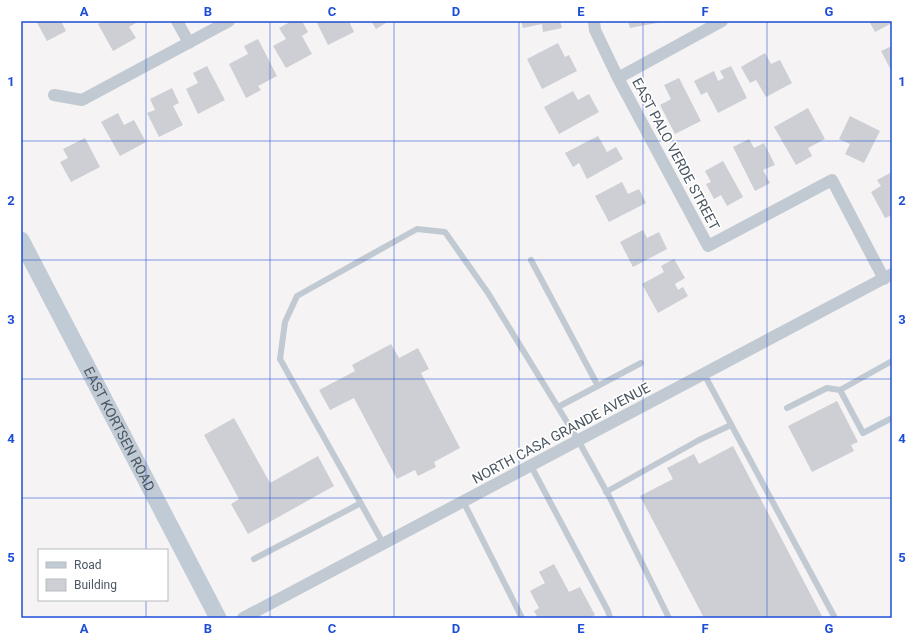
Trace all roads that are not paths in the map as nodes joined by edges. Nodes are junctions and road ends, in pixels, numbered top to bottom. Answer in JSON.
{"nodes":[{"id":1,"x":177,"y":21,"type":"edge"},
{"id":2,"x":229,"y":21,"type":"edge"},
{"id":3,"x":594,"y":21,"type":"edge"},
{"id":4,"x":722,"y":21,"type":"edge"},
{"id":5,"x":188,"y":43,"type":"junction"},
{"id":6,"x":618,"y":78,"type":"junction"},
{"id":7,"x":54,"y":94,"type":"dead end"},
{"id":8,"x":21,"y":240,"type":"edge"},
{"id":9,"x":531,"y":260,"type":"dead end"},
{"id":10,"x":888,"y":276,"type":"edge"},
{"id":11,"x":892,"y":361,"type":"edge"},
{"id":12,"x":641,"y":363,"type":"dead end"},
{"id":13,"x":704,"y":374,"type":"junction"},
{"id":14,"x":598,"y":386,"type":"junction"},
{"id":15,"x":840,"y":390,"type":"junction"},
{"id":16,"x":558,"y":407,"type":"junction"},
{"id":17,"x":787,"y":408,"type":"dead end"},
{"id":18,"x":892,"y":418,"type":"edge"},
{"id":19,"x":731,"y":425,"type":"junction"},
{"id":20,"x":578,"y":440,"type":"junction"},
{"id":21,"x":530,"y":466,"type":"junction"},
{"id":22,"x":606,"y":492,"type":"junction"},
{"id":23,"x":463,"y":501,"type":"junction"},
{"id":24,"x":361,"y":503,"type":"junction"},
{"id":25,"x":384,"y":543,"type":"junction"},
{"id":26,"x":254,"y":560,"type":"dead end"},
{"id":27,"x":218,"y":618,"type":"edge"},
{"id":28,"x":243,"y":618,"type":"edge"},
{"id":29,"x":522,"y":618,"type":"edge"},
{"id":30,"x":610,"y":618,"type":"edge"},
{"id":31,"x":669,"y":618,"type":"edge"},
{"id":32,"x":835,"y":618,"type":"edge"}],
"edges":[{"from":1,"to":5,"type":"street"},
{"from":2,"to":5,"type":"street"},
{"from":3,"to":6,"type":"street","name":"EAST PALO VERDE STREET"},
{"from":4,"to":6,"type":"street"},
{"from":5,"to":7,"type":"street"},
{"from":6,"to":10,"type":"street","name":"EAST PALO VERDE STREET"},
{"from":8,"to":27,"type":"street","name":"EAST KORTSEN ROAD"},
{"from":9,"to":14,"type":"lane"},
{"from":10,"to":13,"type":"street","name":"NORTH CASA GRANDE AVENUE"},
{"from":11,"to":15,"type":"lane"},
{"from":12,"to":14,"type":"lane"},
{"from":13,"to":19,"type":"lane"},
{"from":13,"to":20,"type":"street","name":"NORTH CASA GRANDE AVENUE"},
{"from":14,"to":16,"type":"lane"},
{"from":15,"to":17,"type":"lane"},
{"from":15,"to":18,"type":"lane"},
{"from":16,"to":20,"type":"lane"},
{"from":16,"to":24,"type":"lane"},
{"from":19,"to":22,"type":"lane"},
{"from":19,"to":32,"type":"lane"},
{"from":20,"to":21,"type":"street","name":"NORTH CASA GRANDE AVENUE"},
{"from":20,"to":22,"type":"lane"},
{"from":21,"to":23,"type":"street","name":"NORTH CASA GRANDE AVENUE"},
{"from":21,"to":30,"type":"lane"},
{"from":22,"to":31,"type":"lane"},
{"from":23,"to":25,"type":"street","name":"NORTH CASA GRANDE AVENUE"},
{"from":23,"to":29,"type":"lane"},
{"from":24,"to":25,"type":"lane"},
{"from":24,"to":26,"type":"lane"},
{"from":25,"to":28,"type":"street","name":"NORTH CASA GRANDE AVENUE"}]}
